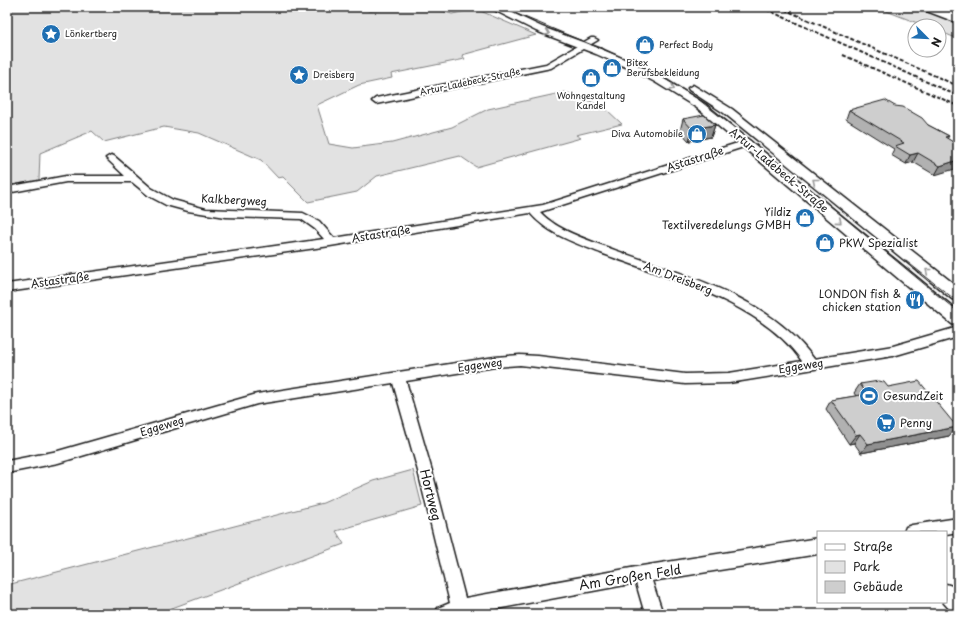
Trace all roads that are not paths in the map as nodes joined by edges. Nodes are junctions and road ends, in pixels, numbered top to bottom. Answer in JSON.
{"nodes":[{"id":1,"x":493,"y":7,"type":"edge"},
{"id":2,"x":512,"y":7,"type":"edge"},
{"id":3,"x":928,"y":7,"type":"edge"},
{"id":4,"x":934,"y":7,"type":"edge"},
{"id":5,"x":953,"y":7,"type":"edge"},
{"id":6,"x":958,"y":9,"type":"edge"},
{"id":7,"x":958,"y":18,"type":"edge"},
{"id":8,"x":594,"y":40,"type":"junction"},
{"id":9,"x":583,"y":46,"type":"junction"},
{"id":10,"x":616,"y":48,"type":"dead end"},
{"id":11,"x":671,"y":75,"type":"dead end"},
{"id":12,"x":376,"y":102,"type":"dead end"},
{"id":13,"x":747,"y":143,"type":"junction"},
{"id":14,"x":111,"y":158,"type":"dead end"},
{"id":15,"x":134,"y":179,"type":"junction"},
{"id":16,"x":7,"y":190,"type":"edge"},
{"id":17,"x":533,"y":210,"type":"junction"},
{"id":18,"x":330,"y":242,"type":"junction"},
{"id":19,"x":7,"y":288,"type":"edge"},
{"id":20,"x":958,"y":295,"type":"edge"},
{"id":21,"x":958,"y":320,"type":"edge"},
{"id":22,"x":958,"y":332,"type":"edge"},
{"id":23,"x":811,"y":364,"type":"junction"},
{"id":24,"x":398,"y":376,"type":"junction"},
{"id":25,"x":7,"y":468,"type":"edge"},
{"id":26,"x":958,"y":525,"type":"edge"},
{"id":27,"x":919,"y":531,"type":"edge"},
{"id":28,"x":817,"y":546,"type":"edge"},
{"id":29,"x":642,"y":574,"type":"junction"},
{"id":30,"x":947,"y":593,"type":"edge"},
{"id":31,"x":958,"y":606,"type":"edge"},
{"id":32,"x":460,"y":610,"type":"edge"},
{"id":33,"x":444,"y":614,"type":"edge"},
{"id":34,"x":654,"y":614,"type":"edge"}],
"edges":[{"from":1,"to":9,"type":"street","name":"Artur-Ladebeck-Straße","one_way":true},
{"from":2,"to":8,"type":"street"},
{"from":3,"to":7,"type":"highway"},
{"from":4,"to":7,"type":"highway"},
{"from":5,"to":6,"type":"highway"},
{"from":8,"to":9,"type":"street","name":"Artur-Ladebeck-Straße"},
{"from":8,"to":10,"type":"street"},
{"from":9,"to":12,"type":"street","name":"Artur-Ladebeck-Straße"},
{"from":9,"to":13,"type":"street","name":"Artur-Ladebeck-Straße","one_way":true},
{"from":20,"to":11,"type":"street","name":"Artur-Ladebeck-Straße","one_way":true},
{"from":13,"to":17,"type":"street","name":"Astastraße"},
{"from":13,"to":21,"type":"street","name":"Artur-Ladebeck-Straße","one_way":true},
{"from":14,"to":15,"type":"street","name":"Kalkbergweg"},
{"from":15,"to":16,"type":"street"},
{"from":15,"to":18,"type":"street","name":"Kalkbergweg"},
{"from":17,"to":18,"type":"street","name":"Astastraße"},
{"from":17,"to":23,"type":"street","name":"Am Dreisberg"},
{"from":18,"to":19,"type":"street","name":"Astastraße"},
{"from":22,"to":23,"type":"street","name":"Eggeweg"},
{"from":23,"to":24,"type":"street","name":"Eggeweg"},
{"from":24,"to":25,"type":"street","name":"Eggeweg"},
{"from":24,"to":32,"type":"street","name":"Hortweg"},
{"from":26,"to":27,"type":"street"},
{"from":28,"to":29,"type":"street","name":"Am Großen Feld"},
{"from":29,"to":32,"type":"street","name":"Am Großen Feld"},
{"from":29,"to":34,"type":"street"},
{"from":30,"to":31,"type":"street"},
{"from":32,"to":33,"type":"street","name":"Am Großen Feld"}]}
